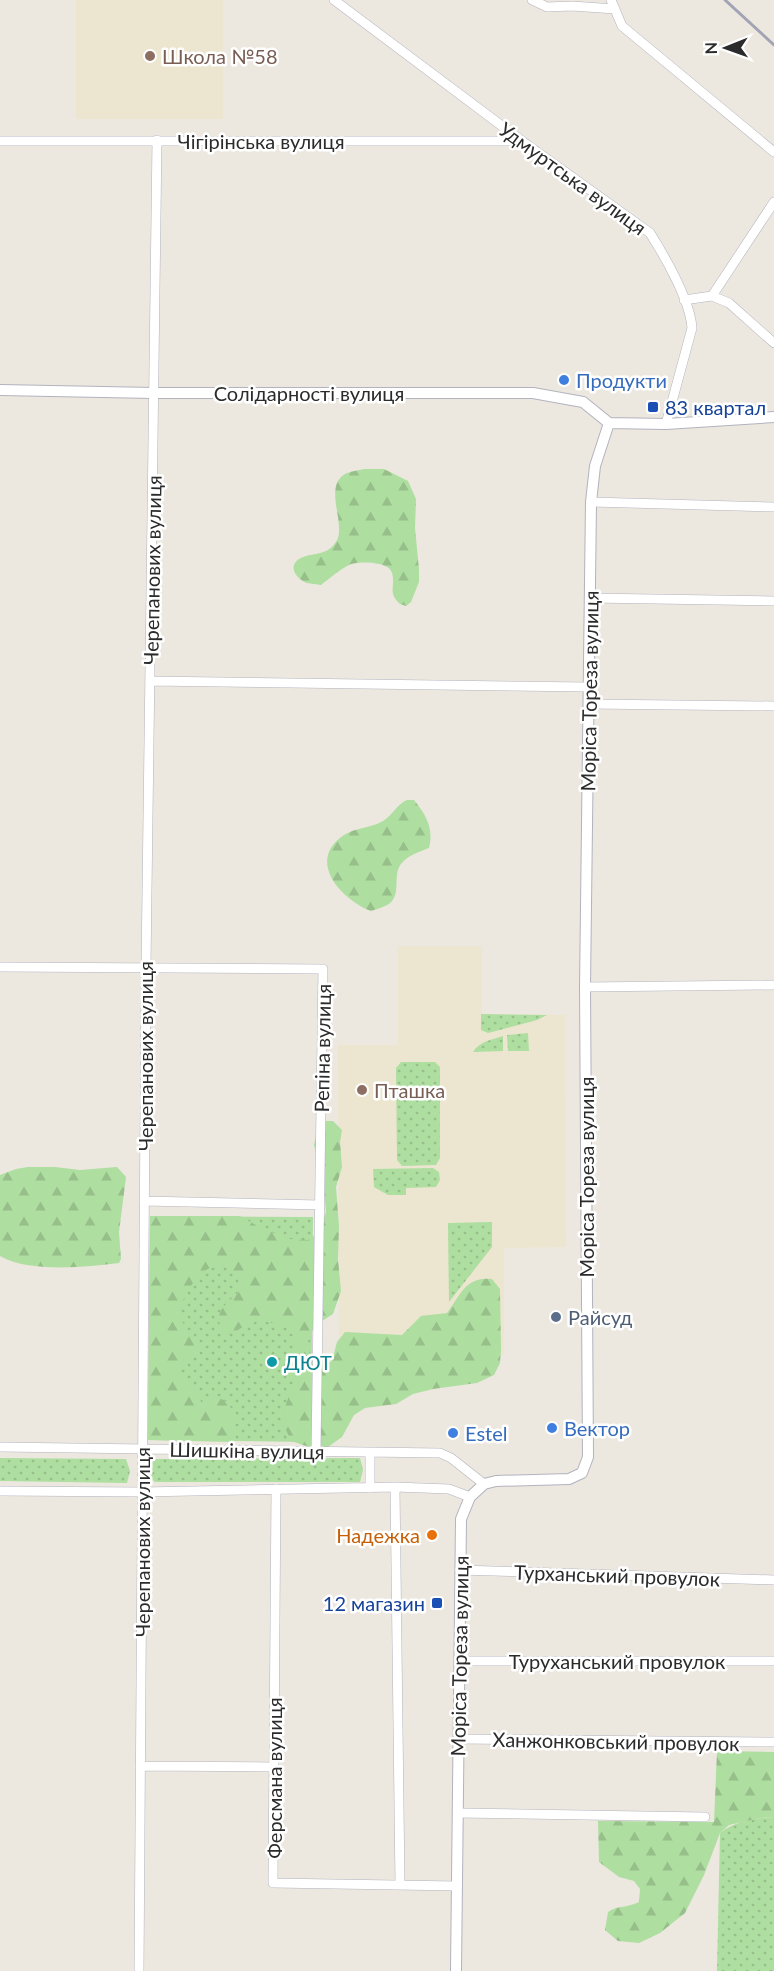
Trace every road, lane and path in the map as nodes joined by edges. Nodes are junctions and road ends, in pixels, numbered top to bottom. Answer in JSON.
{"nodes":[{"id":1,"x":334,"y":0,"type":"edge"},
{"id":2,"x":532,"y":0,"type":"edge"},
{"id":3,"x":613,"y":5,"type":"edge"},
{"id":4,"x":157,"y":140,"type":"junction"},
{"id":5,"x":0,"y":141,"type":"edge"},
{"id":6,"x":522,"y":141,"type":"junction"},
{"id":7,"x":774,"y":152,"type":"edge"},
{"id":8,"x":774,"y":202,"type":"edge"},
{"id":9,"x":712,"y":296,"type":"junction"},
{"id":10,"x":684,"y":300,"type":"junction"},
{"id":11,"x":774,"y":343,"type":"edge"},
{"id":12,"x":0,"y":390,"type":"edge"},
{"id":13,"x":154,"y":393,"type":"junction"},
{"id":14,"x":774,"y":417,"type":"edge"},
{"id":15,"x":609,"y":423,"type":"junction"},
{"id":16,"x":666,"y":424,"type":"junction"},
{"id":17,"x":591,"y":502,"type":"junction"},
{"id":18,"x":774,"y":507,"type":"edge"},
{"id":19,"x":590,"y":598,"type":"junction"},
{"id":20,"x":774,"y":601,"type":"edge"},
{"id":21,"x":150,"y":681,"type":"junction"},
{"id":22,"x":589,"y":687,"type":"junction"},
{"id":23,"x":589,"y":704,"type":"junction"},
{"id":24,"x":774,"y":706,"type":"edge"},
{"id":25,"x":0,"y":967,"type":"edge"},
{"id":26,"x":146,"y":967,"type":"junction"},
{"id":27,"x":774,"y":985,"type":"edge"},
{"id":28,"x":585,"y":987,"type":"junction"},
{"id":29,"x":144,"y":1201,"type":"junction"},
{"id":30,"x":320,"y":1205,"type":"junction"},
{"id":31,"x":0,"y":1447,"type":"edge"},
{"id":32,"x":142,"y":1448,"type":"junction"},
{"id":33,"x":316,"y":1451,"type":"junction"},
{"id":34,"x":370,"y":1453,"type":"junction"},
{"id":35,"x":484,"y":1484,"type":"junction"},
{"id":36,"x":395,"y":1487,"type":"junction"},
{"id":37,"x":370,"y":1488,"type":"junction"},
{"id":38,"x":276,"y":1489,"type":"junction"},
{"id":39,"x":0,"y":1491,"type":"edge"},
{"id":40,"x":142,"y":1492,"type":"junction"},
{"id":41,"x":470,"y":1497,"type":"junction"},
{"id":42,"x":460,"y":1570,"type":"junction"},
{"id":43,"x":774,"y":1580,"type":"edge"},
{"id":44,"x":459,"y":1661,"type":"junction"},
{"id":45,"x":774,"y":1661,"type":"edge"},
{"id":46,"x":458,"y":1739,"type":"junction"},
{"id":47,"x":774,"y":1742,"type":"edge"},
{"id":48,"x":140,"y":1766,"type":"junction"},
{"id":49,"x":273,"y":1767,"type":"junction"},
{"id":50,"x":458,"y":1813,"type":"junction"},
{"id":51,"x":705,"y":1817,"type":"dead end"},
{"id":52,"x":400,"y":1885,"type":"junction"},
{"id":53,"x":457,"y":1886,"type":"junction"},
{"id":54,"x":139,"y":1971,"type":"edge"},
{"id":55,"x":456,"y":1971,"type":"edge"}],
"edges":[{"from":1,"to":6,"type":"street","name":"Удмуртська вулиця"},
{"from":2,"to":3,"type":"street"},
{"from":3,"to":7,"type":"street"},
{"from":4,"to":5,"type":"street","name":"Чiгiрiнська вулиця"},
{"from":4,"to":6,"type":"street","name":"Чiгiрiнська вулиця"},
{"from":4,"to":13,"type":"street","name":"Черепанових вулиця"},
{"from":6,"to":10,"type":"street","name":"Удмуртська вулиця"},
{"from":8,"to":9,"type":"street"},
{"from":9,"to":10,"type":"street"},
{"from":9,"to":11,"type":"street"},
{"from":10,"to":16,"type":"street","name":"Удмуртська вулиця"},
{"from":12,"to":13,"type":"street","name":"Солідарності вулиця"},
{"from":13,"to":15,"type":"street","name":"Солідарності вулиця"},
{"from":13,"to":21,"type":"street","name":"Черепанових вулиця"},
{"from":14,"to":16,"type":"street"},
{"from":15,"to":16,"type":"street"},
{"from":15,"to":17,"type":"street","name":"Моріса Тореза вулиця"},
{"from":17,"to":18,"type":"street"},
{"from":17,"to":19,"type":"street","name":"Моріса Тореза вулиця"},
{"from":19,"to":20,"type":"street"},
{"from":19,"to":22,"type":"street","name":"Моріса Тореза вулиця"},
{"from":21,"to":22,"type":"street"},
{"from":21,"to":26,"type":"street","name":"Черепанових вулиця"},
{"from":22,"to":23,"type":"street","name":"Моріса Тореза вулиця"},
{"from":23,"to":24,"type":"street"},
{"from":23,"to":28,"type":"street","name":"Моріса Тореза вулиця"},
{"from":25,"to":26,"type":"street","name":"Репiна вулиця"},
{"from":26,"to":29,"type":"street","name":"Черепанових вулиця"},
{"from":26,"to":30,"type":"street","name":"Репiна вулиця"},
{"from":27,"to":28,"type":"street"},
{"from":28,"to":35,"type":"street","name":"Моріса Тореза вулиця"},
{"from":29,"to":30,"type":"street"},
{"from":29,"to":32,"type":"street","name":"Черепанових вулиця"},
{"from":30,"to":33,"type":"street","name":"Репiна вулиця"},
{"from":31,"to":32,"type":"street","name":"Шишкiна вулиця"},
{"from":32,"to":33,"type":"street","name":"Шишкiна вулиця"},
{"from":32,"to":40,"type":"street","name":"Черепанових вулиця"},
{"from":33,"to":34,"type":"street","name":"Шишкiна вулиця"},
{"from":34,"to":35,"type":"street","name":"Шишкiна вулиця"},
{"from":34,"to":37,"type":"street"},
{"from":35,"to":41,"type":"street","name":"Моріса Тореза вулиця"},
{"from":36,"to":37,"type":"street"},
{"from":36,"to":41,"type":"street"},
{"from":36,"to":52,"type":"street"},
{"from":37,"to":38,"type":"street"},
{"from":38,"to":40,"type":"street"},
{"from":38,"to":49,"type":"street","name":"Ферсмана вулиця"},
{"from":39,"to":40,"type":"street"},
{"from":40,"to":48,"type":"street","name":"Черепанових вулиця"},
{"from":41,"to":42,"type":"street","name":"Моріса Тореза вулиця"},
{"from":42,"to":43,"type":"street","name":"Турханський провулок"},
{"from":42,"to":44,"type":"street","name":"Моріса Тореза вулиця"},
{"from":44,"to":45,"type":"street","name":"Туруханський провулок"},
{"from":44,"to":46,"type":"street","name":"Моріса Тореза вулиця"},
{"from":46,"to":47,"type":"street","name":"Ханжонковський провулок"},
{"from":46,"to":50,"type":"street","name":"Моріса Тореза вулиця"},
{"from":48,"to":49,"type":"street"},
{"from":48,"to":54,"type":"street","name":"Черепанових вулиця"},
{"from":49,"to":52,"type":"street","name":"Ферсмана вулиця"},
{"from":50,"to":51,"type":"street"},
{"from":50,"to":53,"type":"street","name":"Моріса Тореза вулиця"},
{"from":52,"to":53,"type":"street","name":"Ферсмана вулиця"},
{"from":53,"to":55,"type":"street","name":"Моріса Тореза вулиця"}]}
